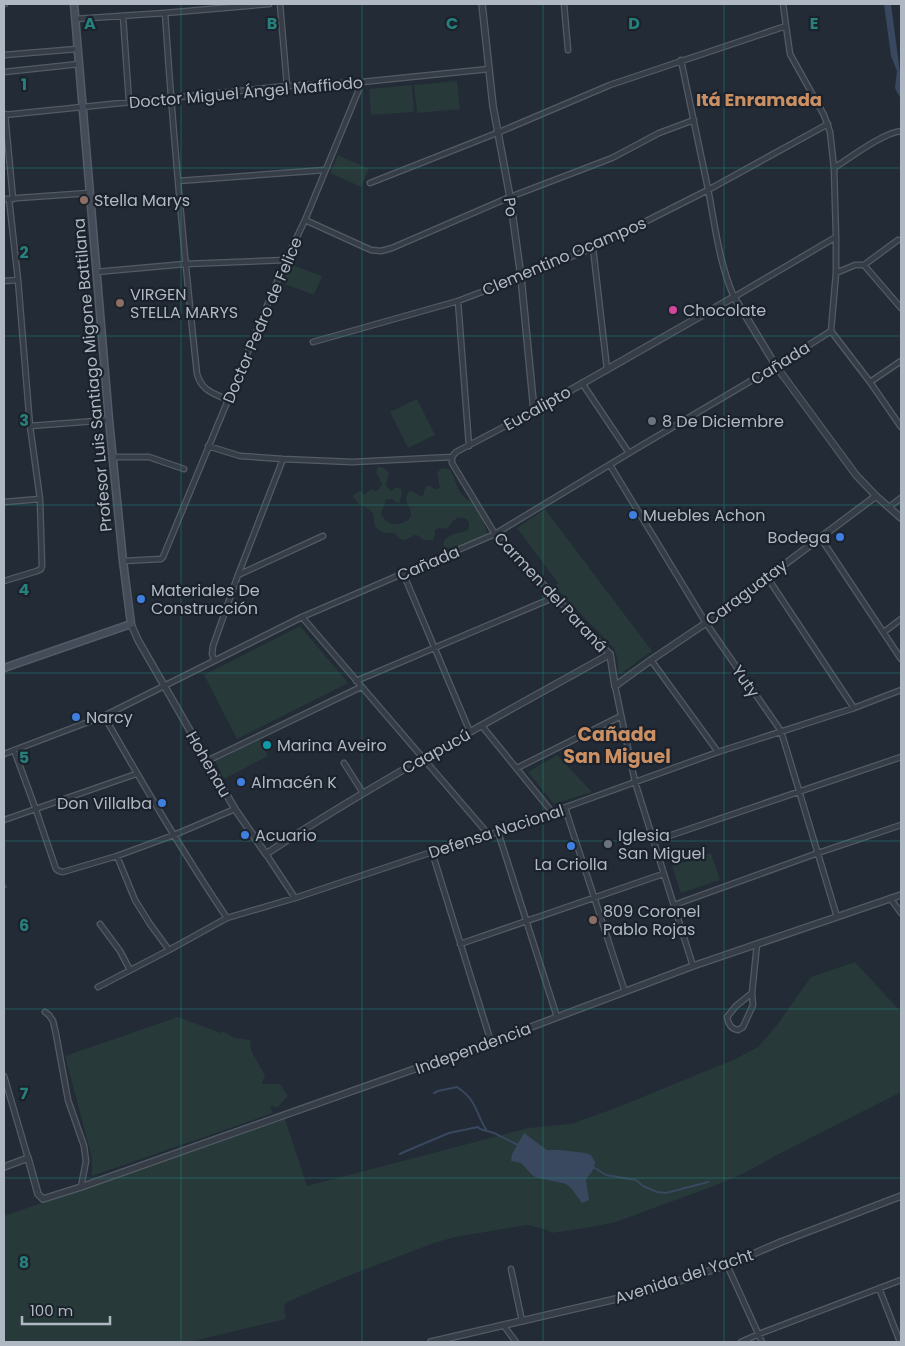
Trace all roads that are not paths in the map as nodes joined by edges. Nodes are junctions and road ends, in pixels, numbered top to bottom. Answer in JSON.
{"nodes":[{"id":1,"x":74,"y":4,"type":"edge"},
{"id":2,"x":269,"y":4,"type":"edge"},
{"id":3,"x":280,"y":4,"type":"edge"},
{"id":4,"x":482,"y":4,"type":"edge"},
{"id":5,"x":564,"y":4,"type":"edge"},
{"id":6,"x":783,"y":4,"type":"edge"},
{"id":7,"x":165,"y":14,"type":"junction"},
{"id":8,"x":123,"y":16,"type":"junction"},
{"id":9,"x":75,"y":19,"type":"junction"},
{"id":10,"x":786,"y":26,"type":"junction"},
{"id":11,"x":77,"y":48,"type":"junction"},
{"id":12,"x":568,"y":50,"type":"dead end"},
{"id":13,"x":4,"y":55,"type":"edge"},
{"id":14,"x":681,"y":60,"type":"junction"},
{"id":15,"x":79,"y":64,"type":"junction"},
{"id":16,"x":488,"y":69,"type":"junction"},
{"id":17,"x":4,"y":72,"type":"edge"},
{"id":18,"x":362,"y":82,"type":"junction"},
{"id":19,"x":287,"y":86,"type":"junction"},
{"id":20,"x":170,"y":98,"type":"junction"},
{"id":21,"x":129,"y":102,"type":"junction"},
{"id":22,"x":82,"y":106,"type":"junction"},
{"id":23,"x":5,"y":114,"type":"edge"},
{"id":24,"x":694,"y":120,"type":"junction"},
{"id":25,"x":828,"y":124,"type":"junction"},
{"id":26,"x":901,"y":131,"type":"edge"},
{"id":27,"x":497,"y":133,"type":"junction"},
{"id":28,"x":834,"y":168,"type":"junction"},
{"id":29,"x":325,"y":170,"type":"junction"},
{"id":30,"x":178,"y":181,"type":"junction"},
{"id":31,"x":370,"y":183,"type":"dead end"},
{"id":32,"x":708,"y":190,"type":"junction"},
{"id":33,"x":89,"y":192,"type":"junction"},
{"id":34,"x":510,"y":196,"type":"junction"},
{"id":35,"x":9,"y":199,"type":"edge"},
{"id":36,"x":305,"y":220,"type":"junction"},
{"id":37,"x":836,"y":237,"type":"junction"},
{"id":38,"x":898,"y":240,"type":"dead end"},
{"id":39,"x":593,"y":248,"type":"junction"},
{"id":40,"x":286,"y":260,"type":"junction"},
{"id":41,"x":185,"y":264,"type":"junction"},
{"id":42,"x":864,"y":265,"type":"junction"},
{"id":43,"x":96,"y":272,"type":"junction"},
{"id":44,"x":836,"y":274,"type":"junction"},
{"id":45,"x":521,"y":278,"type":"junction"},
{"id":46,"x":18,"y":280,"type":"junction"},
{"id":47,"x":4,"y":281,"type":"edge"},
{"id":48,"x":734,"y":297,"type":"junction"},
{"id":49,"x":458,"y":301,"type":"junction"},
{"id":50,"x":901,"y":308,"type":"edge"},
{"id":51,"x":831,"y":331,"type":"junction"},
{"id":52,"x":313,"y":342,"type":"dead end"},
{"id":53,"x":901,"y":361,"type":"edge"},
{"id":54,"x":776,"y":366,"type":"junction"},
{"id":55,"x":607,"y":369,"type":"junction"},
{"id":56,"x":870,"y":382,"type":"junction"},
{"id":57,"x":582,"y":383,"type":"junction"},
{"id":58,"x":228,"y":400,"type":"junction"},
{"id":59,"x":534,"y":411,"type":"junction"},
{"id":60,"x":109,"y":420,"type":"junction"},
{"id":61,"x":30,"y":426,"type":"junction"},
{"id":62,"x":901,"y":427,"type":"edge"},
{"id":63,"x":208,"y":446,"type":"junction"},
{"id":64,"x":470,"y":446,"type":"junction"},
{"id":65,"x":629,"y":453,"type":"junction"},
{"id":66,"x":113,"y":457,"type":"junction"},
{"id":67,"x":452,"y":457,"type":"junction"},
{"id":68,"x":283,"y":459,"type":"junction"},
{"id":69,"x":610,"y":465,"type":"junction"},
{"id":70,"x":184,"y":468,"type":"dead end"},
{"id":71,"x":876,"y":496,"type":"junction"},
{"id":72,"x":901,"y":498,"type":"edge"},
{"id":73,"x":40,"y":499,"type":"junction"},
{"id":74,"x":4,"y":502,"type":"edge"},
{"id":75,"x":889,"y":507,"type":"junction"},
{"id":76,"x":901,"y":518,"type":"edge"},
{"id":77,"x":495,"y":534,"type":"junction"},
{"id":78,"x":323,"y":536,"type":"dead end"},
{"id":79,"x":820,"y":537,"type":"junction"},
{"id":80,"x":123,"y":561,"type":"junction"},
{"id":81,"x":404,"y":574,"type":"junction"},
{"id":82,"x":238,"y":576,"type":"junction"},
{"id":83,"x":767,"y":577,"type":"junction"},
{"id":84,"x":4,"y":581,"type":"edge"},
{"id":85,"x":555,"y":597,"type":"junction"},
{"id":86,"x":302,"y":617,"type":"junction"},
{"id":87,"x":901,"y":619,"type":"edge"},
{"id":88,"x":706,"y":623,"type":"junction"},
{"id":89,"x":131,"y":624,"type":"junction"},
{"id":90,"x":884,"y":632,"type":"junction"},
{"id":91,"x":434,"y":648,"type":"junction"},
{"id":92,"x":610,"y":654,"type":"junction"},
{"id":93,"x":901,"y":659,"type":"edge"},
{"id":94,"x":214,"y":660,"type":"junction"},
{"id":95,"x":650,"y":660,"type":"junction"},
{"id":96,"x":4,"y":668,"type":"edge"},
{"id":97,"x":356,"y":681,"type":"junction"},
{"id":98,"x":164,"y":686,"type":"junction"},
{"id":99,"x":615,"y":686,"type":"junction"},
{"id":100,"x":361,"y":687,"type":"junction"},
{"id":101,"x":901,"y":690,"type":"edge"},
{"id":102,"x":854,"y":708,"type":"junction"},
{"id":103,"x":104,"y":716,"type":"junction"},
{"id":104,"x":621,"y":716,"type":"junction"},
{"id":105,"x":482,"y":726,"type":"junction"},
{"id":106,"x":781,"y":731,"type":"junction"},
{"id":107,"x":470,"y":732,"type":"junction"},
{"id":108,"x":14,"y":750,"type":"junction"},
{"id":109,"x":718,"y":752,"type":"junction"},
{"id":110,"x":4,"y":754,"type":"edge"},
{"id":111,"x":901,"y":757,"type":"edge"},
{"id":112,"x":423,"y":758,"type":"junction"},
{"id":113,"x":207,"y":761,"type":"junction"},
{"id":114,"x":344,"y":763,"type":"dead end"},
{"id":115,"x":517,"y":768,"type":"junction"},
{"id":116,"x":136,"y":774,"type":"junction"},
{"id":117,"x":634,"y":782,"type":"junction"},
{"id":118,"x":800,"y":792,"type":"junction"},
{"id":119,"x":363,"y":793,"type":"junction"},
{"id":120,"x":565,"y":808,"type":"junction"},
{"id":121,"x":235,"y":809,"type":"junction"},
{"id":122,"x":36,"y":810,"type":"junction"},
{"id":123,"x":552,"y":812,"type":"junction"},
{"id":124,"x":4,"y":820,"type":"edge"},
{"id":125,"x":901,"y":825,"type":"edge"},
{"id":126,"x":498,"y":832,"type":"junction"},
{"id":127,"x":174,"y":835,"type":"junction"},
{"id":128,"x":489,"y":835,"type":"junction"},
{"id":129,"x":654,"y":841,"type":"junction"},
{"id":130,"x":432,"y":852,"type":"junction"},
{"id":131,"x":818,"y":853,"type":"junction"},
{"id":132,"x":266,"y":854,"type":"junction"},
{"id":133,"x":117,"y":856,"type":"junction"},
{"id":134,"x":663,"y":874,"type":"junction"},
{"id":135,"x":901,"y":894,"type":"edge"},
{"id":136,"x":296,"y":898,"type":"junction"},
{"id":137,"x":595,"y":898,"type":"junction"},
{"id":138,"x":890,"y":898,"type":"junction"},
{"id":139,"x":674,"y":905,"type":"junction"},
{"id":140,"x":901,"y":913,"type":"edge"},
{"id":141,"x":837,"y":917,"type":"junction"},
{"id":142,"x":227,"y":918,"type":"junction"},
{"id":143,"x":526,"y":922,"type":"junction"},
{"id":144,"x":100,"y":924,"type":"dead end"},
{"id":145,"x":460,"y":944,"type":"junction"},
{"id":146,"x":757,"y":944,"type":"junction"},
{"id":147,"x":169,"y":950,"type":"junction"},
{"id":148,"x":693,"y":966,"type":"junction"},
{"id":149,"x":130,"y":970,"type":"junction"},
{"id":150,"x":98,"y":987,"type":"dead end"},
{"id":151,"x":625,"y":992,"type":"junction"},
{"id":152,"x":752,"y":993,"type":"junction"},
{"id":153,"x":45,"y":1012,"type":"dead end"},
{"id":154,"x":557,"y":1017,"type":"junction"},
{"id":155,"x":491,"y":1042,"type":"junction"},
{"id":156,"x":4,"y":1076,"type":"edge"},
{"id":157,"x":28,"y":1158,"type":"junction"},
{"id":158,"x":4,"y":1166,"type":"edge"},
{"id":159,"x":81,"y":1187,"type":"junction"},
{"id":160,"x":901,"y":1196,"type":"edge"},
{"id":161,"x":727,"y":1265,"type":"junction"},
{"id":162,"x":511,"y":1269,"type":"dead end"},
{"id":163,"x":901,"y":1280,"type":"edge"},
{"id":164,"x":878,"y":1288,"type":"junction"},
{"id":165,"x":522,"y":1321,"type":"junction"},
{"id":166,"x":504,"y":1326,"type":"junction"},
{"id":167,"x":759,"y":1334,"type":"junction"},
{"id":168,"x":431,"y":1342,"type":"edge"},
{"id":169,"x":516,"y":1342,"type":"edge"},
{"id":170,"x":741,"y":1342,"type":"edge"},
{"id":171,"x":762,"y":1342,"type":"edge"},
{"id":172,"x":900,"y":1342,"type":"edge"}],
"edges":[{"from":1,"to":9,"type":"main road","name":"Profesor Luis Santiago Migone Battilana"},
{"from":2,"to":7,"type":"street"},
{"from":3,"to":19,"type":"street"},
{"from":4,"to":16,"type":"street","name":"Po"},
{"from":5,"to":12,"type":"street"},
{"from":6,"to":10,"type":"street"},
{"from":7,"to":8,"type":"street"},
{"from":7,"to":20,"type":"street"},
{"from":8,"to":9,"type":"street"},
{"from":8,"to":21,"type":"street"},
{"from":9,"to":11,"type":"main road","name":"Profesor Luis Santiago Migone Battilana"},
{"from":10,"to":14,"type":"street"},
{"from":10,"to":25,"type":"street"},
{"from":11,"to":13,"type":"street"},
{"from":11,"to":15,"type":"main road","name":"Profesor Luis Santiago Migone Battilana"},
{"from":14,"to":24,"type":"street"},
{"from":14,"to":27,"type":"street"},
{"from":15,"to":17,"type":"street"},
{"from":15,"to":22,"type":"main road","name":"Profesor Luis Santiago Migone Battilana"},
{"from":16,"to":18,"type":"street","name":"Doctor Miguel Ángel Maffiodo"},
{"from":16,"to":27,"type":"street","name":"Po"},
{"from":18,"to":19,"type":"street","name":"Doctor Miguel Ángel Maffiodo"},
{"from":18,"to":29,"type":"street","name":"Doctor Pedro de Felice"},
{"from":19,"to":20,"type":"street","name":"Doctor Miguel Ángel Maffiodo"},
{"from":20,"to":21,"type":"street","name":"Doctor Miguel Ángel Maffiodo"},
{"from":20,"to":30,"type":"street"},
{"from":21,"to":22,"type":"street","name":"Doctor Miguel Ángel Maffiodo"},
{"from":22,"to":23,"type":"street","name":"Doctor Miguel Ángel Maffiodo"},
{"from":22,"to":33,"type":"main road","name":"Profesor Luis Santiago Migone Battilana"},
{"from":23,"to":35,"type":"street"},
{"from":24,"to":32,"type":"street"},
{"from":24,"to":34,"type":"street"},
{"from":25,"to":28,"type":"street"},
{"from":25,"to":32,"type":"street","name":"Clementino Ocampos"},
{"from":26,"to":28,"type":"street"},
{"from":27,"to":31,"type":"street"},
{"from":27,"to":34,"type":"street","name":"Po"},
{"from":28,"to":37,"type":"street"},
{"from":29,"to":30,"type":"street"},
{"from":29,"to":36,"type":"street","name":"Doctor Pedro de Felice"},
{"from":30,"to":41,"type":"street"},
{"from":32,"to":39,"type":"street","name":"Clementino Ocampos"},
{"from":32,"to":48,"type":"street"},
{"from":33,"to":35,"type":"street"},
{"from":33,"to":43,"type":"main road","name":"Profesor Luis Santiago Migone Battilana"},
{"from":34,"to":36,"type":"street"},
{"from":34,"to":45,"type":"street","name":"Po"},
{"from":35,"to":46,"type":"street"},
{"from":36,"to":40,"type":"street","name":"Doctor Pedro de Felice"},
{"from":37,"to":44,"type":"street"},
{"from":37,"to":48,"type":"street","name":"Eucalipto"},
{"from":38,"to":42,"type":"street"},
{"from":39,"to":45,"type":"street","name":"Clementino Ocampos"},
{"from":39,"to":55,"type":"street"},
{"from":40,"to":41,"type":"street"},
{"from":40,"to":58,"type":"street","name":"Doctor Pedro de Felice"},
{"from":41,"to":43,"type":"street"},
{"from":41,"to":58,"type":"street"},
{"from":42,"to":44,"type":"street"},
{"from":42,"to":50,"type":"street"},
{"from":43,"to":60,"type":"main road","name":"Profesor Luis Santiago Migone Battilana"},
{"from":44,"to":51,"type":"street"},
{"from":45,"to":49,"type":"street","name":"Clementino Ocampos"},
{"from":45,"to":59,"type":"street","name":"Po"},
{"from":46,"to":47,"type":"street"},
{"from":46,"to":61,"type":"street"},
{"from":48,"to":54,"type":"street"},
{"from":48,"to":55,"type":"street","name":"Eucalipto"},
{"from":49,"to":52,"type":"street","name":"Clementino Ocampos"},
{"from":49,"to":64,"type":"street"},
{"from":51,"to":54,"type":"street","name":"Cañada"},
{"from":51,"to":56,"type":"street"},
{"from":53,"to":56,"type":"street"},
{"from":54,"to":65,"type":"street","name":"Cañada"},
{"from":54,"to":71,"type":"street"},
{"from":55,"to":57,"type":"street","name":"Eucalipto"},
{"from":56,"to":62,"type":"street"},
{"from":57,"to":59,"type":"street","name":"Eucalipto"},
{"from":57,"to":65,"type":"street"},
{"from":58,"to":63,"type":"street","name":"Doctor Pedro de Felice"},
{"from":59,"to":64,"type":"street","name":"Eucalipto"},
{"from":60,"to":61,"type":"street"},
{"from":60,"to":66,"type":"main road","name":"Profesor Luis Santiago Migone Battilana"},
{"from":61,"to":73,"type":"street"},
{"from":63,"to":68,"type":"street","name":"Eucalipto"},
{"from":63,"to":80,"type":"street","name":"Doctor Pedro de Felice"},
{"from":64,"to":67,"type":"street","name":"Eucalipto"},
{"from":65,"to":69,"type":"street","name":"Cañada"},
{"from":66,"to":70,"type":"street"},
{"from":66,"to":80,"type":"main road","name":"Profesor Luis Santiago Migone Battilana"},
{"from":67,"to":68,"type":"street","name":"Eucalipto"},
{"from":67,"to":77,"type":"street","name":"Carmen del Paraná"},
{"from":68,"to":82,"type":"street"},
{"from":69,"to":77,"type":"street","name":"Cañada"},
{"from":69,"to":88,"type":"street","name":"Yuty"},
{"from":71,"to":75,"type":"street"},
{"from":71,"to":79,"type":"street","name":"Caraguatay"},
{"from":72,"to":75,"type":"street"},
{"from":73,"to":74,"type":"street"},
{"from":73,"to":84,"type":"street"},
{"from":75,"to":76,"type":"street"},
{"from":77,"to":81,"type":"street","name":"Cañada"},
{"from":77,"to":85,"type":"street","name":"Carmen del Paraná"},
{"from":78,"to":82,"type":"street"},
{"from":79,"to":83,"type":"street","name":"Caraguatay"},
{"from":79,"to":90,"type":"street"},
{"from":80,"to":89,"type":"main road","name":"Profesor Luis Santiago Migone Battilana"},
{"from":81,"to":86,"type":"street","name":"Cañada"},
{"from":81,"to":91,"type":"street"},
{"from":82,"to":94,"type":"street"},
{"from":83,"to":88,"type":"street","name":"Caraguatay"},
{"from":83,"to":102,"type":"street"},
{"from":85,"to":91,"type":"street"},
{"from":85,"to":92,"type":"street","name":"Carmen del Paraná"},
{"from":86,"to":94,"type":"street","name":"Cañada"},
{"from":86,"to":97,"type":"street"},
{"from":87,"to":90,"type":"street"},
{"from":88,"to":95,"type":"street","name":"Caraguatay"},
{"from":88,"to":106,"type":"street","name":"Yuty"},
{"from":89,"to":96,"type":"main road"},
{"from":89,"to":98,"type":"street","name":"Hohenau"},
{"from":90,"to":93,"type":"street"},
{"from":91,"to":97,"type":"street"},
{"from":91,"to":107,"type":"street"},
{"from":92,"to":99,"type":"street","name":"Carmen del Paraná"},
{"from":92,"to":105,"type":"street","name":"Caapucú"},
{"from":94,"to":98,"type":"street","name":"Cañada"},
{"from":95,"to":99,"type":"street","name":"Caraguatay"},
{"from":95,"to":109,"type":"street"},
{"from":97,"to":100,"type":"street"},
{"from":98,"to":103,"type":"street","name":"Cañada"},
{"from":98,"to":113,"type":"street","name":"Hohenau"},
{"from":99,"to":104,"type":"street","name":"Carmen del Paraná"},
{"from":100,"to":112,"type":"street"},
{"from":100,"to":113,"type":"street"},
{"from":101,"to":102,"type":"street","name":"Defensa Nacional"},
{"from":102,"to":106,"type":"street","name":"Defensa Nacional"},
{"from":103,"to":108,"type":"street","name":"Cañada"},
{"from":103,"to":116,"type":"street"},
{"from":104,"to":115,"type":"street"},
{"from":104,"to":117,"type":"street","name":"Carmen del Paraná"},
{"from":105,"to":107,"type":"street","name":"Caapucú"},
{"from":105,"to":115,"type":"street"},
{"from":106,"to":109,"type":"street","name":"Defensa Nacional"},
{"from":106,"to":118,"type":"street","name":"Yuty"},
{"from":107,"to":112,"type":"street","name":"Caapucú"},
{"from":108,"to":110,"type":"street","name":"Cañada"},
{"from":108,"to":122,"type":"street"},
{"from":109,"to":117,"type":"street","name":"Defensa Nacional"},
{"from":111,"to":118,"type":"street"},
{"from":112,"to":119,"type":"street","name":"Caapucú"},
{"from":112,"to":128,"type":"street"},
{"from":113,"to":121,"type":"street","name":"Hohenau"},
{"from":114,"to":119,"type":"street"},
{"from":115,"to":123,"type":"street"},
{"from":116,"to":122,"type":"street"},
{"from":116,"to":127,"type":"street"},
{"from":117,"to":120,"type":"street","name":"Defensa Nacional"},
{"from":117,"to":129,"type":"street","name":"Carmen del Paraná"},
{"from":118,"to":129,"type":"street"},
{"from":118,"to":131,"type":"street","name":"Yuty"},
{"from":119,"to":132,"type":"street","name":"Caapucú"},
{"from":120,"to":123,"type":"street","name":"Defensa Nacional"},
{"from":120,"to":137,"type":"street"},
{"from":121,"to":127,"type":"street"},
{"from":121,"to":132,"type":"street","name":"Hohenau"},
{"from":122,"to":124,"type":"street"},
{"from":122,"to":133,"type":"street"},
{"from":123,"to":126,"type":"street","name":"Defensa Nacional"},
{"from":125,"to":131,"type":"street"},
{"from":126,"to":128,"type":"street","name":"Defensa Nacional"},
{"from":126,"to":143,"type":"street"},
{"from":127,"to":133,"type":"street"},
{"from":127,"to":142,"type":"street"},
{"from":128,"to":130,"type":"street","name":"Defensa Nacional"},
{"from":129,"to":134,"type":"street","name":"Carmen del Paraná"},
{"from":130,"to":136,"type":"street","name":"Defensa Nacional"},
{"from":130,"to":145,"type":"street"},
{"from":131,"to":139,"type":"street"},
{"from":131,"to":141,"type":"street","name":"Yuty"},
{"from":132,"to":136,"type":"street","name":"Hohenau"},
{"from":133,"to":147,"type":"street"},
{"from":134,"to":137,"type":"street"},
{"from":134,"to":139,"type":"street","name":"Carmen del Paraná"},
{"from":135,"to":138,"type":"street","name":"Independencia"},
{"from":136,"to":142,"type":"street","name":"Defensa Nacional"},
{"from":137,"to":143,"type":"street"},
{"from":137,"to":151,"type":"street"},
{"from":138,"to":140,"type":"street"},
{"from":138,"to":141,"type":"street","name":"Independencia"},
{"from":139,"to":148,"type":"street","name":"Carmen del Paraná"},
{"from":141,"to":146,"type":"street","name":"Independencia"},
{"from":142,"to":147,"type":"street","name":"Defensa Nacional"},
{"from":143,"to":145,"type":"street"},
{"from":143,"to":154,"type":"street"},
{"from":144,"to":149,"type":"street"},
{"from":145,"to":155,"type":"street"},
{"from":146,"to":148,"type":"street","name":"Independencia"},
{"from":146,"to":152,"type":"street"},
{"from":147,"to":149,"type":"street","name":"Defensa Nacional"},
{"from":148,"to":151,"type":"street","name":"Independencia"},
{"from":149,"to":150,"type":"street","name":"Defensa Nacional"},
{"from":151,"to":154,"type":"street","name":"Independencia"},
{"from":152,"to":152,"type":"street"},
{"from":153,"to":159,"type":"street"},
{"from":154,"to":155,"type":"street","name":"Independencia"},
{"from":155,"to":159,"type":"street","name":"Independencia"},
{"from":156,"to":157,"type":"street"},
{"from":157,"to":158,"type":"street"},
{"from":157,"to":159,"type":"street","name":"Independencia"},
{"from":160,"to":161,"type":"street","name":"Avenida del Yacht"},
{"from":161,"to":165,"type":"street","name":"Avenida del Yacht"},
{"from":161,"to":167,"type":"street"},
{"from":162,"to":165,"type":"street"},
{"from":163,"to":164,"type":"street"},
{"from":164,"to":167,"type":"street"},
{"from":164,"to":172,"type":"street"},
{"from":165,"to":166,"type":"street","name":"Avenida del Yacht"},
{"from":166,"to":168,"type":"street","name":"Avenida del Yacht"},
{"from":166,"to":169,"type":"street"},
{"from":167,"to":170,"type":"street"},
{"from":167,"to":171,"type":"street"}]}
